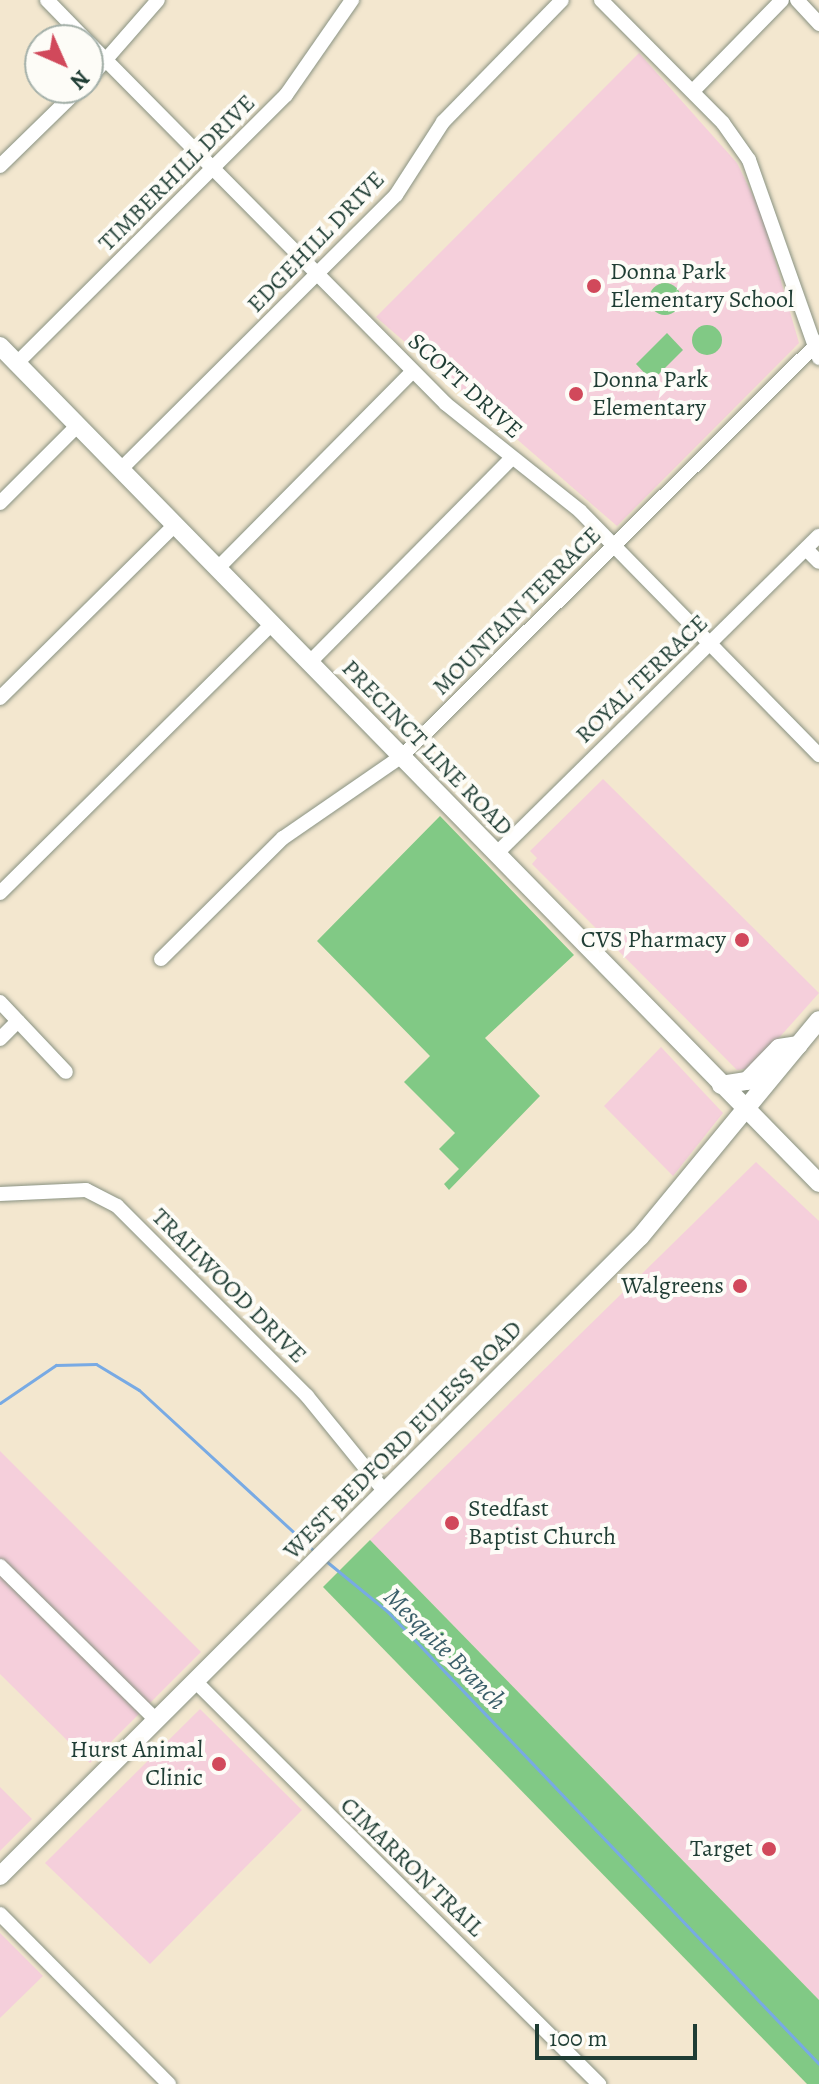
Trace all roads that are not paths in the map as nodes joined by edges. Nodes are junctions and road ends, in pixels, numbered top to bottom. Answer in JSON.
{"nodes":[{"id":1,"x":47,"y":0,"type":"edge"},
{"id":2,"x":158,"y":0,"type":"edge"},
{"id":3,"x":352,"y":0,"type":"edge"},
{"id":4,"x":562,"y":0,"type":"edge"},
{"id":5,"x":601,"y":0,"type":"edge"},
{"id":6,"x":782,"y":0,"type":"edge"},
{"id":7,"x":797,"y":0,"type":"edge"},
{"id":8,"x":70,"y":24,"type":"edge"},
{"id":9,"x":819,"y":24,"type":"edge"},
{"id":10,"x":104,"y":59,"type":"edge"},
{"id":11,"x":107,"y":62,"type":"junction"},
{"id":12,"x":104,"y":65,"type":"edge"},
{"id":13,"x":693,"y":91,"type":"junction"},
{"id":14,"x":64,"y":104,"type":"edge"},
{"id":15,"x":0,"y":166,"type":"edge"},
{"id":16,"x":214,"y":168,"type":"junction"},
{"id":17,"x":318,"y":274,"type":"junction"},
{"id":18,"x":0,"y":346,"type":"edge"},
{"id":19,"x":817,"y":349,"type":"edge"},
{"id":20,"x":17,"y":363,"type":"junction"},
{"id":21,"x":413,"y":371,"type":"junction"},
{"id":22,"x":78,"y":425,"type":"junction"},
{"id":23,"x":512,"y":458,"type":"junction"},
{"id":24,"x":121,"y":469,"type":"junction"},
{"id":25,"x":0,"y":503,"type":"edge"},
{"id":26,"x":176,"y":524,"type":"junction"},
{"id":27,"x":819,"y":536,"type":"edge"},
{"id":28,"x":614,"y":545,"type":"junction"},
{"id":29,"x":806,"y":549,"type":"junction"},
{"id":30,"x":819,"y":562,"type":"edge"},
{"id":31,"x":218,"y":568,"type":"junction"},
{"id":32,"x":273,"y":623,"type":"junction"},
{"id":33,"x":709,"y":644,"type":"junction"},
{"id":34,"x":310,"y":662,"type":"junction"},
{"id":35,"x":0,"y":698,"type":"edge"},
{"id":36,"x":819,"y":755,"type":"edge"},
{"id":37,"x":402,"y":756,"type":"junction"},
{"id":38,"x":496,"y":854,"type":"junction"},
{"id":39,"x":0,"y":893,"type":"edge"},
{"id":40,"x":161,"y":959,"type":"dead end"},
{"id":41,"x":0,"y":1002,"type":"edge"},
{"id":42,"x":819,"y":1020,"type":"edge"},
{"id":43,"x":18,"y":1021,"type":"junction"},
{"id":44,"x":0,"y":1039,"type":"edge"},
{"id":45,"x":799,"y":1045,"type":"junction"},
{"id":46,"x":66,"y":1072,"type":"dead end"},
{"id":47,"x":721,"y":1085,"type":"junction"},
{"id":48,"x":748,"y":1112,"type":"junction"},
{"id":49,"x":819,"y":1183,"type":"edge"},
{"id":50,"x":0,"y":1194,"type":"edge"},
{"id":51,"x":385,"y":1492,"type":"junction"},
{"id":52,"x":0,"y":1566,"type":"edge"},
{"id":53,"x":195,"y":1681,"type":"junction"},
{"id":54,"x":156,"y":1720,"type":"junction"},
{"id":55,"x":0,"y":1876,"type":"edge"},
{"id":56,"x":0,"y":1914,"type":"edge"},
{"id":57,"x":169,"y":2084,"type":"edge"},
{"id":58,"x":599,"y":2084,"type":"edge"}],
"edges":[{"from":1,"to":8,"type":"street","name":"SCOTT DRIVE"},
{"from":2,"to":11,"type":"street"},
{"from":3,"to":16,"type":"street","name":"TIMBERHILL DRIVE"},
{"from":4,"to":17,"type":"street","name":"EDGEHILL DRIVE"},
{"from":5,"to":13,"type":"street"},
{"from":6,"to":13,"type":"street"},
{"from":7,"to":9,"type":"street"},
{"from":10,"to":11,"type":"street","name":"SCOTT DRIVE"},
{"from":11,"to":12,"type":"street"},
{"from":11,"to":16,"type":"street","name":"SCOTT DRIVE"},
{"from":13,"to":19,"type":"street"},
{"from":14,"to":15,"type":"street"},
{"from":16,"to":17,"type":"street","name":"SCOTT DRIVE"},
{"from":16,"to":20,"type":"street","name":"TIMBERHILL DRIVE"},
{"from":17,"to":21,"type":"street","name":"SCOTT DRIVE"},
{"from":17,"to":24,"type":"street","name":"EDGEHILL DRIVE"},
{"from":18,"to":20,"type":"main road","name":"PRECINCT LINE ROAD"},
{"from":19,"to":28,"type":"street","name":"MOUNTAIN TERRACE"},
{"from":20,"to":22,"type":"main road","name":"PRECINCT LINE ROAD"},
{"from":21,"to":23,"type":"street","name":"SCOTT DRIVE"},
{"from":21,"to":31,"type":"street"},
{"from":22,"to":24,"type":"main road","name":"PRECINCT LINE ROAD"},
{"from":22,"to":25,"type":"street"},
{"from":23,"to":28,"type":"street","name":"SCOTT DRIVE"},
{"from":23,"to":34,"type":"street"},
{"from":24,"to":26,"type":"main road","name":"PRECINCT LINE ROAD"},
{"from":26,"to":31,"type":"main road","name":"PRECINCT LINE ROAD"},
{"from":26,"to":35,"type":"street"},
{"from":27,"to":29,"type":"street","name":"ROYAL TERRACE"},
{"from":28,"to":33,"type":"street","name":"SCOTT DRIVE"},
{"from":28,"to":37,"type":"street","name":"MOUNTAIN TERRACE"},
{"from":29,"to":30,"type":"street"},
{"from":29,"to":33,"type":"street","name":"ROYAL TERRACE"},
{"from":31,"to":32,"type":"main road","name":"PRECINCT LINE ROAD"},
{"from":32,"to":34,"type":"main road","name":"PRECINCT LINE ROAD"},
{"from":32,"to":39,"type":"street"},
{"from":33,"to":36,"type":"street","name":"SCOTT DRIVE"},
{"from":33,"to":38,"type":"street","name":"ROYAL TERRACE"},
{"from":34,"to":37,"type":"main road","name":"PRECINCT LINE ROAD"},
{"from":37,"to":38,"type":"main road","name":"PRECINCT LINE ROAD"},
{"from":37,"to":40,"type":"street","name":"MOUNTAIN TERRACE"},
{"from":38,"to":47,"type":"main road","name":"PRECINCT LINE ROAD"},
{"from":41,"to":43,"type":"street"},
{"from":42,"to":45,"type":"main road","name":"WEST BEDFORD EULESS ROAD"},
{"from":43,"to":44,"type":"street"},
{"from":43,"to":46,"type":"street"},
{"from":45,"to":47,"type":"main road"},
{"from":45,"to":48,"type":"main road","name":"WEST BEDFORD EULESS ROAD"},
{"from":47,"to":48,"type":"main road","name":"PRECINCT LINE ROAD"},
{"from":48,"to":49,"type":"main road","name":"PRECINCT LINE ROAD"},
{"from":48,"to":51,"type":"main road","name":"WEST BEDFORD EULESS ROAD"},
{"from":50,"to":51,"type":"street","name":"TRAILWOOD DRIVE"},
{"from":51,"to":53,"type":"main road","name":"WEST BEDFORD EULESS ROAD"},
{"from":52,"to":54,"type":"street"},
{"from":53,"to":54,"type":"main road","name":"WEST BEDFORD EULESS ROAD"},
{"from":53,"to":58,"type":"street","name":"CIMARRON TRAIL"},
{"from":54,"to":55,"type":"main road","name":"WEST BEDFORD EULESS ROAD"},
{"from":56,"to":57,"type":"street"}]}
